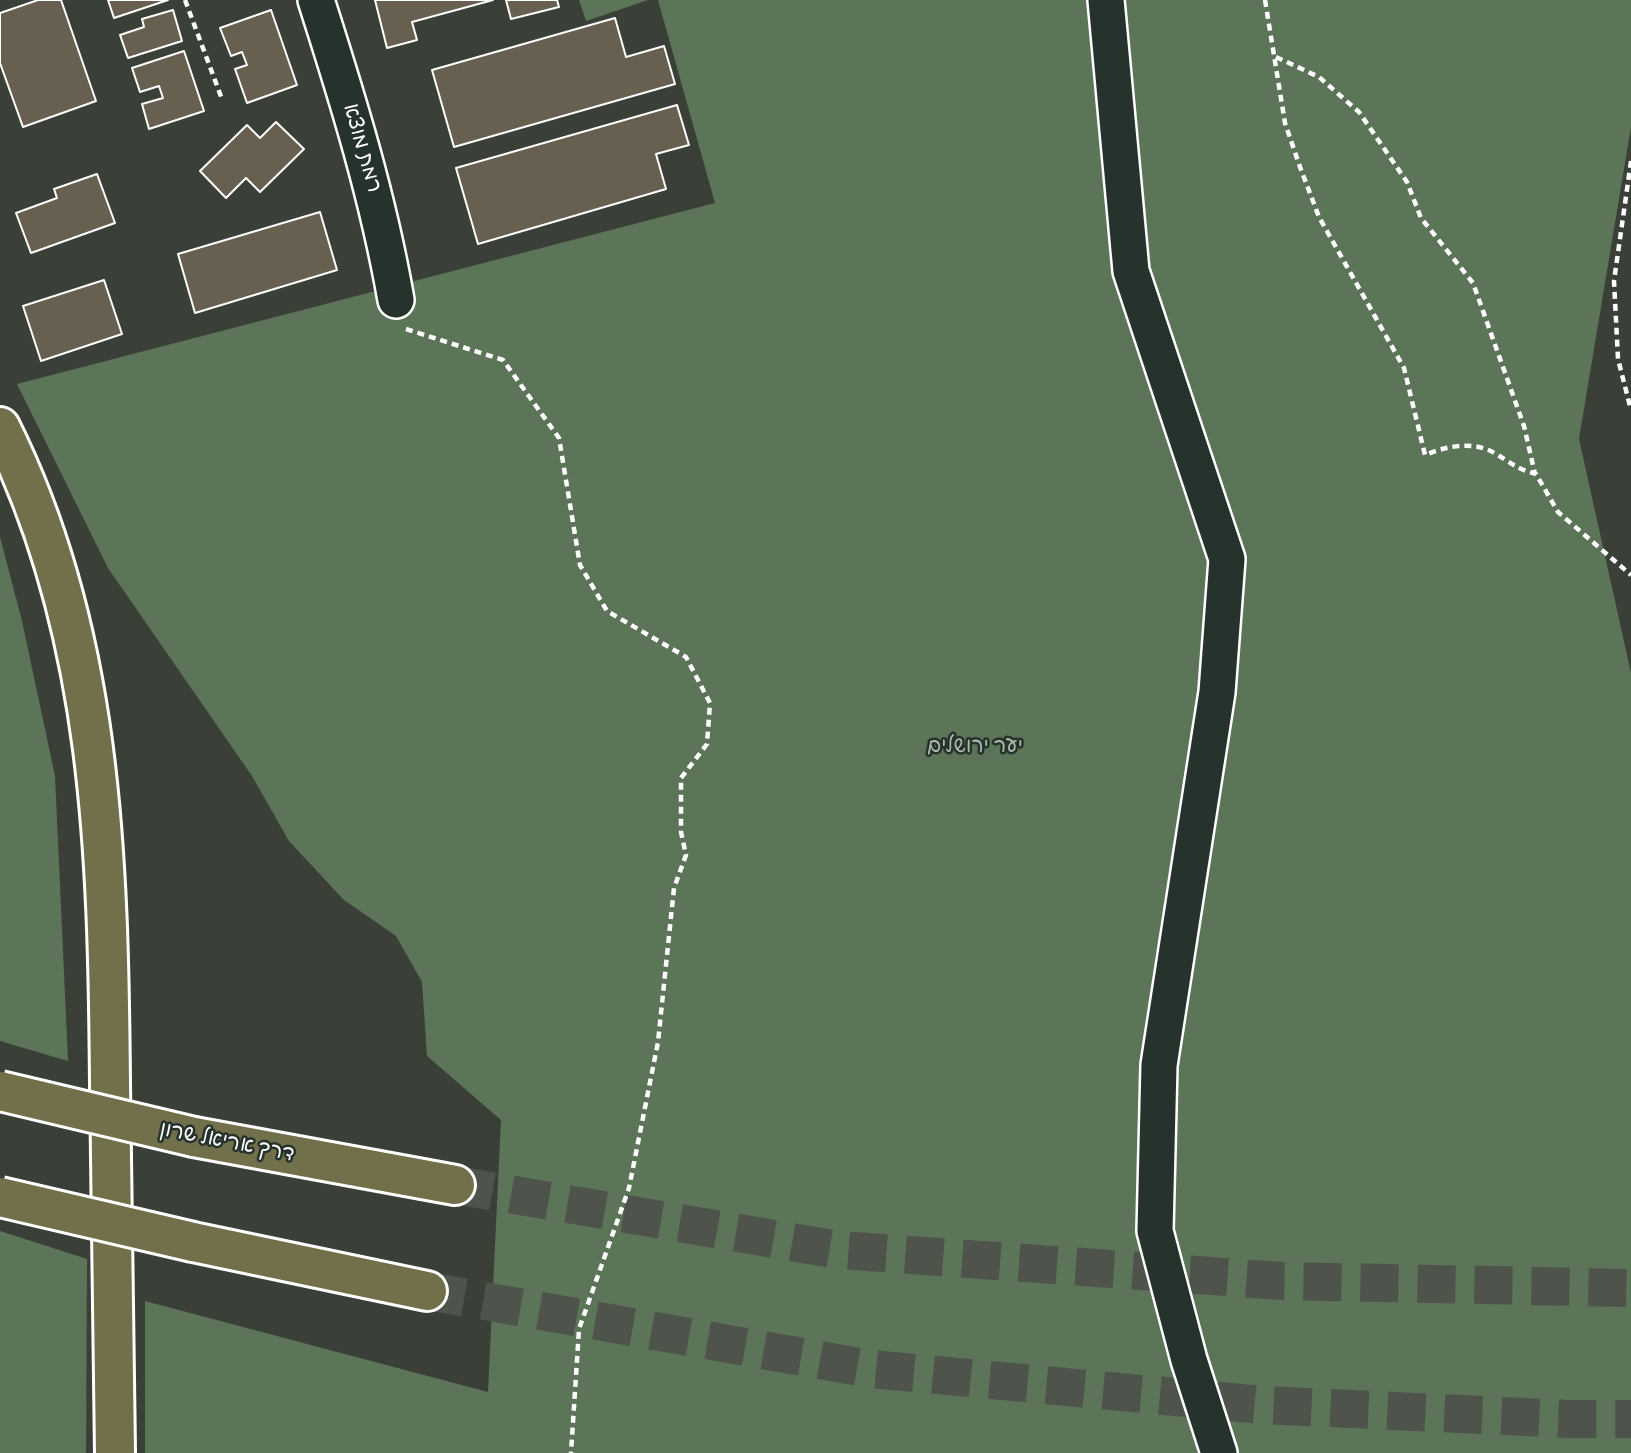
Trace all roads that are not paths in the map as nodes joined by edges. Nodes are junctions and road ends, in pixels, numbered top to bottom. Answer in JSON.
{"nodes":[{"id":1,"x":316,"y":0,"type":"edge"},
{"id":2,"x":1106,"y":0,"type":"edge"},
{"id":3,"x":396,"y":300,"type":"road end"},
{"id":4,"x":0,"y":428,"type":"edge"},
{"id":5,"x":0,"y":1091,"type":"edge"},
{"id":6,"x":455,"y":1185,"type":"tunnel mouth"},
{"id":7,"x":0,"y":1197,"type":"edge"},
{"id":8,"x":427,"y":1291,"type":"tunnel mouth"},
{"id":9,"x":115,"y":1453,"type":"edge"},
{"id":10,"x":1219,"y":1453,"type":"edge"}],
"edges":[{"from":1,"to":3,"type":"street","name":"רמת מוצא"},
{"from":2,"to":10,"type":"street"},
{"from":4,"to":9,"type":"main road"},
{"from":5,"to":6,"type":"main road","name":"דרך אריאל שרון","bridge":true},
{"from":7,"to":8,"type":"main road","bridge":true}]}
